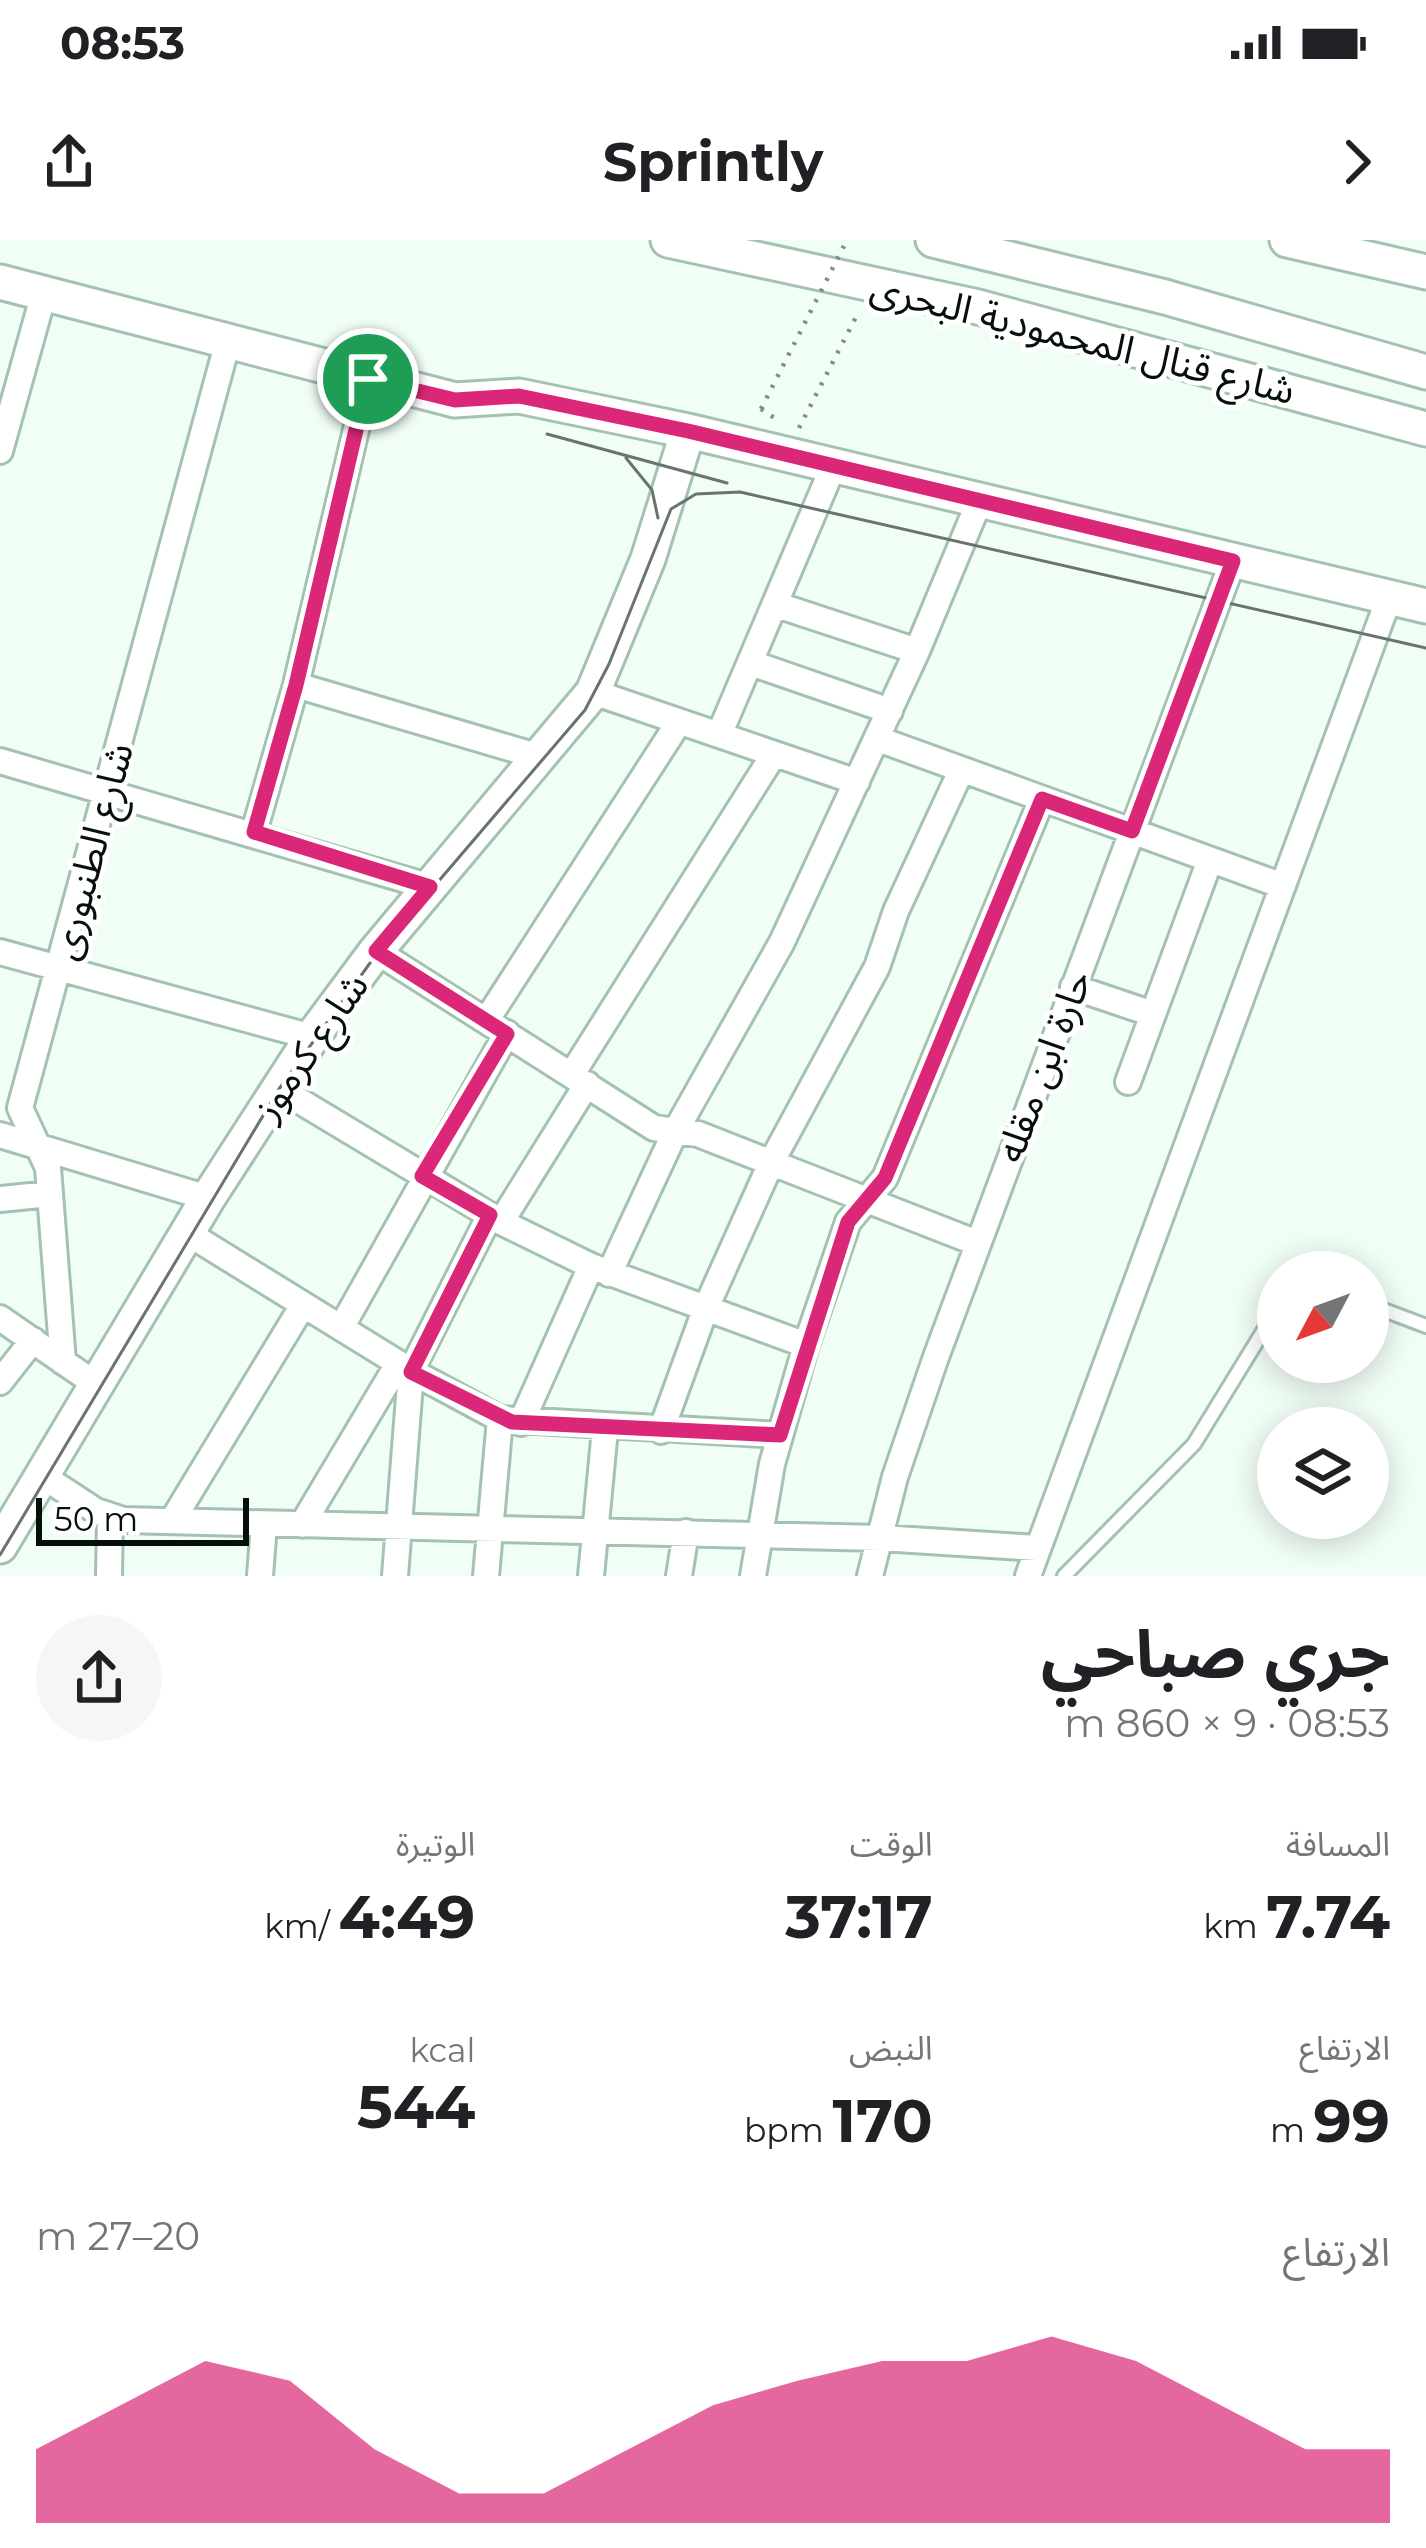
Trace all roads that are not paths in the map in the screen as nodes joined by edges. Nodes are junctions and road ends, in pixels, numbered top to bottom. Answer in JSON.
{"nodes":[{"id":1,"x":668,"y":240,"type":"edge"},
{"id":2,"x":933,"y":240,"type":"edge"},
{"id":3,"x":1287,"y":240,"type":"edge"},
{"id":4,"x":1426,"y":272,"type":"edge"},
{"id":5,"x":0,"y":282,"type":"edge"},
{"id":6,"x":44,"y":293,"type":"junction"},
{"id":7,"x":228,"y":341,"type":"junction"},
{"id":8,"x":1426,"y":372,"type":"edge"},
{"id":9,"x":368,"y":379,"type":"junction"},
{"id":10,"x":1426,"y":429,"type":"edge"},
{"id":11,"x":688,"y":431,"type":"junction"},
{"id":12,"x":0,"y":451,"type":"edge"},
{"id":13,"x":833,"y":467,"type":"junction"},
{"id":14,"x":979,"y":502,"type":"junction"},
{"id":15,"x":1233,"y":561,"type":"junction"},
{"id":16,"x":1389,"y":598,"type":"junction"},
{"id":17,"x":777,"y":604,"type":"junction"},
{"id":18,"x":1426,"y":606,"type":"edge"},
{"id":19,"x":917,"y":651,"type":"junction"},
{"id":20,"x":751,"y":663,"type":"junction"},
{"id":21,"x":296,"y":685,"type":"junction"},
{"id":22,"x":593,"y":692,"type":"junction"},
{"id":23,"x":890,"y":711,"type":"junction"},
{"id":24,"x":679,"y":722,"type":"junction"},
{"id":25,"x":718,"y":735,"type":"junction"},
{"id":26,"x":878,"y":739,"type":"junction"},
{"id":27,"x":774,"y":754,"type":"junction"},
{"id":28,"x":541,"y":757,"type":"junction"},
{"id":29,"x":0,"y":761,"type":"edge"},
{"id":30,"x":961,"y":771,"type":"junction"},
{"id":31,"x":857,"y":782,"type":"junction"},
{"id":32,"x":106,"y":791,"type":"junction"},
{"id":33,"x":1042,"y":799,"type":"junction"},
{"id":34,"x":1132,"y":831,"type":"junction"},
{"id":35,"x":254,"y":832,"type":"junction"},
{"id":36,"x":1210,"y":860,"type":"junction"},
{"id":37,"x":1283,"y":886,"type":"junction"},
{"id":38,"x":430,"y":887,"type":"junction"},
{"id":39,"x":376,"y":951,"type":"junction"},
{"id":40,"x":0,"y":952,"type":"edge"},
{"id":41,"x":60,"y":967,"type":"junction"},
{"id":42,"x":1073,"y":987,"type":"junction"},
{"id":43,"x":1153,"y":1014,"type":"junction"},
{"id":44,"x":496,"y":1027,"type":"junction"},
{"id":45,"x":312,"y":1037,"type":"junction"},
{"id":46,"x":580,"y":1079,"type":"junction"},
{"id":47,"x":1128,"y":1082,"type":"dead end"},
{"id":48,"x":278,"y":1088,"type":"junction"},
{"id":49,"x":675,"y":1132,"type":"junction"},
{"id":50,"x":0,"y":1135,"type":"edge"},
{"id":51,"x":39,"y":1145,"type":"junction"},
{"id":52,"x":772,"y":1161,"type":"junction"},
{"id":53,"x":422,"y":1176,"type":"junction"},
{"id":54,"x":50,"y":1194,"type":"junction"},
{"id":55,"x":208,"y":1198,"type":"junction"},
{"id":56,"x":0,"y":1199,"type":"edge"},
{"id":57,"x":869,"y":1200,"type":"junction"},
{"id":58,"x":495,"y":1219,"type":"junction"},
{"id":59,"x":189,"y":1234,"type":"junction"},
{"id":60,"x":977,"y":1243,"type":"junction"},
{"id":61,"x":600,"y":1270,"type":"junction"},
{"id":62,"x":303,"y":1305,"type":"junction"},
{"id":63,"x":705,"y":1310,"type":"junction"},
{"id":64,"x":1389,"y":1312,"type":"edge"},
{"id":65,"x":0,"y":1318,"type":"edge"},
{"id":66,"x":1426,"y":1326,"type":"edge"},
{"id":67,"x":341,"y":1328,"type":"junction"},
{"id":68,"x":32,"y":1340,"type":"junction"},
{"id":69,"x":1257,"y":1340,"type":"edge"},
{"id":70,"x":806,"y":1345,"type":"junction"},
{"id":71,"x":63,"y":1362,"type":"junction"},
{"id":72,"x":404,"y":1368,"type":"junction"},
{"id":73,"x":0,"y":1382,"type":"edge"},
{"id":74,"x":94,"y":1383,"type":"junction"},
{"id":75,"x":510,"y":1421,"type":"junction"},
{"id":76,"x":605,"y":1429,"type":"junction"},
{"id":77,"x":661,"y":1431,"type":"junction"},
{"id":78,"x":780,"y":1435,"type":"junction"},
{"id":79,"x":41,"y":1475,"type":"junction"},
{"id":80,"x":110,"y":1518,"type":"junction"},
{"id":81,"x":172,"y":1521,"type":"junction"},
{"id":82,"x":264,"y":1524,"type":"junction"},
{"id":83,"x":302,"y":1525,"type":"junction"},
{"id":84,"x":399,"y":1527,"type":"junction"},
{"id":85,"x":490,"y":1528,"type":"junction"},
{"id":86,"x":595,"y":1531,"type":"junction"},
{"id":87,"x":686,"y":1532,"type":"junction"},
{"id":88,"x":761,"y":1534,"type":"junction"},
{"id":89,"x":881,"y":1538,"type":"junction"},
{"id":90,"x":0,"y":1546,"type":"edge"},
{"id":91,"x":1037,"y":1548,"type":"junction"},
{"id":92,"x":109,"y":1576,"type":"edge"},
{"id":93,"x":260,"y":1576,"type":"edge"},
{"id":94,"x":395,"y":1576,"type":"edge"},
{"id":95,"x":486,"y":1576,"type":"edge"},
{"id":96,"x":591,"y":1576,"type":"edge"},
{"id":97,"x":679,"y":1576,"type":"edge"},
{"id":98,"x":753,"y":1576,"type":"edge"},
{"id":99,"x":870,"y":1576,"type":"edge"},
{"id":100,"x":1028,"y":1576,"type":"edge"},
{"id":101,"x":1064,"y":1576,"type":"edge"}],
"edges":[{"from":1,"to":10,"type":"main road","name":"شارع قنال المحمودية البحرى"},
{"from":2,"to":8,"type":"main road","name":"شارع قنال المحمودية البحرى"},
{"from":3,"to":4,"type":"main road"},
{"from":5,"to":6,"type":"main road"},
{"from":6,"to":7,"type":"main road"},
{"from":6,"to":12,"type":"street"},
{"from":7,"to":9,"type":"main road"},
{"from":7,"to":32,"type":"street","name":"شارع الطنبورى"},
{"from":9,"to":11,"type":"main road"},
{"from":9,"to":21,"type":"street"},
{"from":11,"to":13,"type":"main road"},
{"from":11,"to":22,"type":"main road","name":"شارع كرموز"},
{"from":13,"to":14,"type":"main road"},
{"from":13,"to":17,"type":"street"},
{"from":14,"to":15,"type":"main road"},
{"from":14,"to":19,"type":"street"},
{"from":15,"to":16,"type":"main road"},
{"from":15,"to":34,"type":"street","name":"حارة ابن مقله"},
{"from":16,"to":18,"type":"main road"},
{"from":16,"to":37,"type":"street"},
{"from":17,"to":19,"type":"street"},
{"from":17,"to":20,"type":"street"},
{"from":19,"to":23,"type":"street"},
{"from":20,"to":23,"type":"street"},
{"from":20,"to":25,"type":"street"},
{"from":21,"to":28,"type":"street"},
{"from":21,"to":35,"type":"street"},
{"from":22,"to":24,"type":"street"},
{"from":22,"to":28,"type":"main road","name":"شارع كرموز"},
{"from":23,"to":26,"type":"street"},
{"from":24,"to":25,"type":"street"},
{"from":24,"to":44,"type":"street"},
{"from":25,"to":27,"type":"street"},
{"from":26,"to":30,"type":"street"},
{"from":26,"to":31,"type":"street"},
{"from":27,"to":31,"type":"street"},
{"from":27,"to":46,"type":"street"},
{"from":28,"to":38,"type":"main road","name":"شارع كرموز"},
{"from":29,"to":32,"type":"street"},
{"from":30,"to":33,"type":"street"},
{"from":30,"to":52,"type":"street"},
{"from":31,"to":49,"type":"street"},
{"from":32,"to":35,"type":"street"},
{"from":32,"to":41,"type":"street","name":"شارع الطنبورى"},
{"from":33,"to":34,"type":"street"},
{"from":33,"to":57,"type":"street"},
{"from":34,"to":36,"type":"street"},
{"from":34,"to":42,"type":"street","name":"حارة ابن مقله"},
{"from":35,"to":38,"type":"street"},
{"from":36,"to":37,"type":"street"},
{"from":36,"to":43,"type":"street"},
{"from":37,"to":91,"type":"street"},
{"from":38,"to":39,"type":"main road","name":"شارع كرموز"},
{"from":39,"to":44,"type":"street"},
{"from":39,"to":45,"type":"main road","name":"شارع كرموز"},
{"from":40,"to":41,"type":"street"},
{"from":41,"to":45,"type":"street"},
{"from":41,"to":51,"type":"street","name":"شارع الطنبورى"},
{"from":42,"to":43,"type":"street"},
{"from":42,"to":60,"type":"street","name":"حارة ابن مقله"},
{"from":43,"to":47,"type":"street"},
{"from":44,"to":46,"type":"street"},
{"from":44,"to":53,"type":"street"},
{"from":45,"to":48,"type":"main road","name":"شارع كرموز"},
{"from":46,"to":49,"type":"street"},
{"from":46,"to":58,"type":"street"},
{"from":48,"to":53,"type":"street"},
{"from":48,"to":55,"type":"main road","name":"شارع كرموز"},
{"from":49,"to":52,"type":"street"},
{"from":49,"to":61,"type":"street"},
{"from":50,"to":51,"type":"street"},
{"from":51,"to":54,"type":"street","name":"شارع الطنبورى"},
{"from":51,"to":55,"type":"street"},
{"from":52,"to":57,"type":"street"},
{"from":52,"to":63,"type":"street"},
{"from":53,"to":58,"type":"street"},
{"from":53,"to":67,"type":"street"},
{"from":54,"to":56,"type":"street"},
{"from":54,"to":71,"type":"street","name":"شارع الطنبورى"},
{"from":55,"to":59,"type":"main road","name":"شارع كرموز"},
{"from":57,"to":60,"type":"street"},
{"from":57,"to":70,"type":"street"},
{"from":58,"to":61,"type":"street"},
{"from":58,"to":72,"type":"street"},
{"from":59,"to":62,"type":"street"},
{"from":59,"to":74,"type":"main road","name":"شارع كرموز"},
{"from":60,"to":89,"type":"street","name":"حارة ابن مقله"},
{"from":61,"to":63,"type":"street"},
{"from":61,"to":75,"type":"street"},
{"from":62,"to":67,"type":"street"},
{"from":62,"to":81,"type":"street"},
{"from":63,"to":70,"type":"street"},
{"from":63,"to":77,"type":"street"},
{"from":64,"to":66,"type":"lane"},
{"from":65,"to":68,"type":"street"},
{"from":67,"to":72,"type":"street"},
{"from":68,"to":71,"type":"street"},
{"from":68,"to":73,"type":"street"},
{"from":69,"to":101,"type":"lane"},
{"from":70,"to":78,"type":"street"},
{"from":71,"to":74,"type":"street"},
{"from":72,"to":75,"type":"street"},
{"from":72,"to":83,"type":"street"},
{"from":72,"to":84,"type":"street"},
{"from":74,"to":79,"type":"main road","name":"شارع كرموز"},
{"from":75,"to":76,"type":"street"},
{"from":75,"to":85,"type":"street"},
{"from":76,"to":77,"type":"street"},
{"from":76,"to":86,"type":"street"},
{"from":77,"to":78,"type":"street"},
{"from":78,"to":88,"type":"street"},
{"from":79,"to":80,"type":"street"},
{"from":79,"to":90,"type":"main road","name":"شارع كرموز"},
{"from":80,"to":81,"type":"street"},
{"from":80,"to":92,"type":"street"},
{"from":81,"to":82,"type":"street"},
{"from":82,"to":83,"type":"street"},
{"from":82,"to":93,"type":"street"},
{"from":83,"to":84,"type":"street"},
{"from":84,"to":85,"type":"street"},
{"from":84,"to":94,"type":"street"},
{"from":85,"to":86,"type":"street"},
{"from":85,"to":95,"type":"street"},
{"from":86,"to":87,"type":"street"},
{"from":86,"to":96,"type":"street"},
{"from":87,"to":88,"type":"street"},
{"from":87,"to":97,"type":"street"},
{"from":88,"to":89,"type":"street"},
{"from":88,"to":98,"type":"street"},
{"from":89,"to":91,"type":"street"},
{"from":89,"to":99,"type":"street","name":"حارة ابن مقله"},
{"from":91,"to":100,"type":"street"}]}
